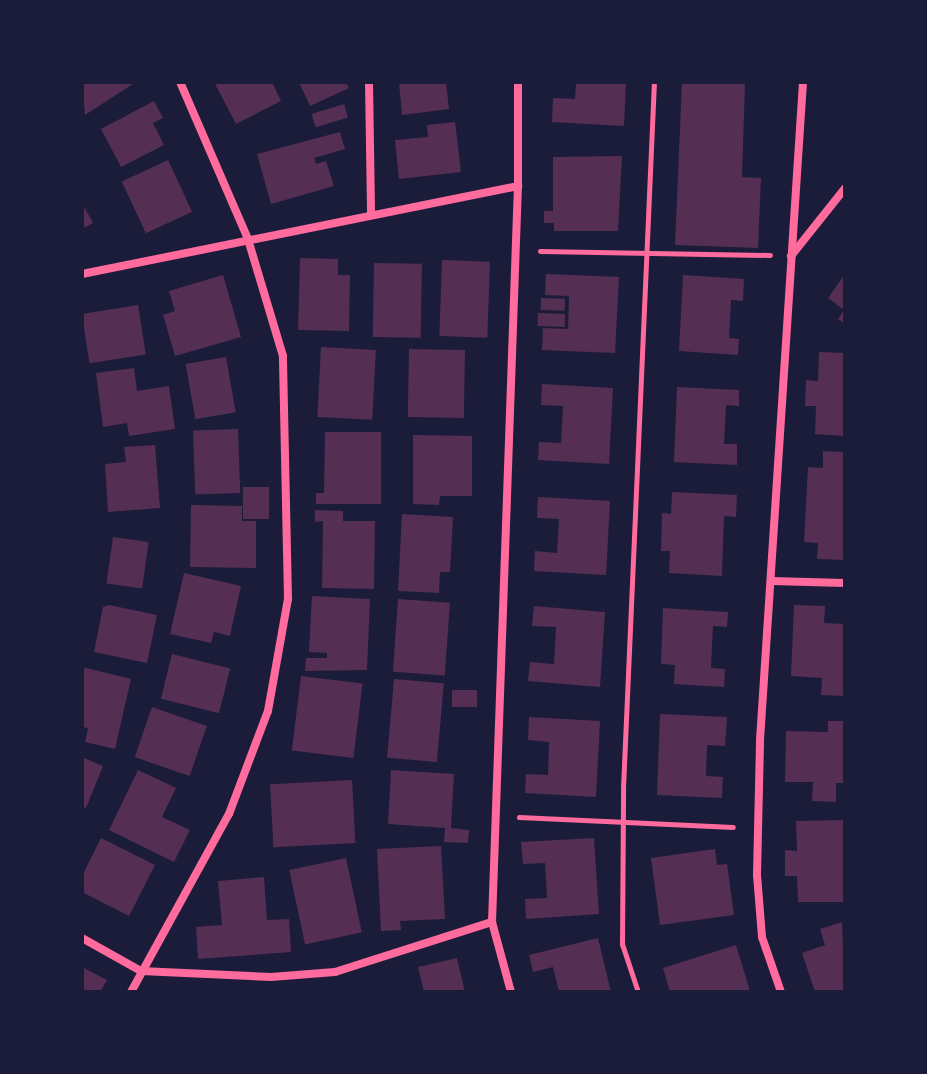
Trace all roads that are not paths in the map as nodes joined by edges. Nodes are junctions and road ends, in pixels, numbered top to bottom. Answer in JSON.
{"nodes":[{"id":1,"x":180,"y":82,"type":"edge"},
{"id":2,"x":369,"y":82,"type":"edge"},
{"id":3,"x":518,"y":82,"type":"edge"},
{"id":4,"x":803,"y":82,"type":"edge"},
{"id":5,"x":518,"y":186,"type":"junction"},
{"id":6,"x":845,"y":188,"type":"edge"},
{"id":7,"x":371,"y":214,"type":"junction"},
{"id":8,"x":248,"y":239,"type":"junction"},
{"id":9,"x":791,"y":256,"type":"junction"},
{"id":10,"x":82,"y":274,"type":"edge"},
{"id":11,"x":771,"y":581,"type":"junction"},
{"id":12,"x":845,"y":583,"type":"edge"},
{"id":13,"x":492,"y":922,"type":"junction"},
{"id":14,"x":82,"y":938,"type":"edge"},
{"id":15,"x":141,"y":971,"type":"junction"},
{"id":16,"x":131,"y":992,"type":"edge"},
{"id":17,"x":511,"y":992,"type":"edge"},
{"id":18,"x":781,"y":992,"type":"edge"}],
"edges":[{"from":1,"to":8,"type":"street"},
{"from":2,"to":7,"type":"street"},
{"from":3,"to":5,"type":"street"},
{"from":4,"to":9,"type":"street"},
{"from":5,"to":7,"type":"street"},
{"from":5,"to":13,"type":"street"},
{"from":6,"to":9,"type":"street"},
{"from":7,"to":8,"type":"street"},
{"from":8,"to":10,"type":"street"},
{"from":8,"to":15,"type":"street"},
{"from":9,"to":11,"type":"street"},
{"from":11,"to":12,"type":"street"},
{"from":11,"to":18,"type":"street"},
{"from":13,"to":15,"type":"street"},
{"from":13,"to":17,"type":"street"},
{"from":14,"to":15,"type":"street"},
{"from":15,"to":16,"type":"street"}]}
